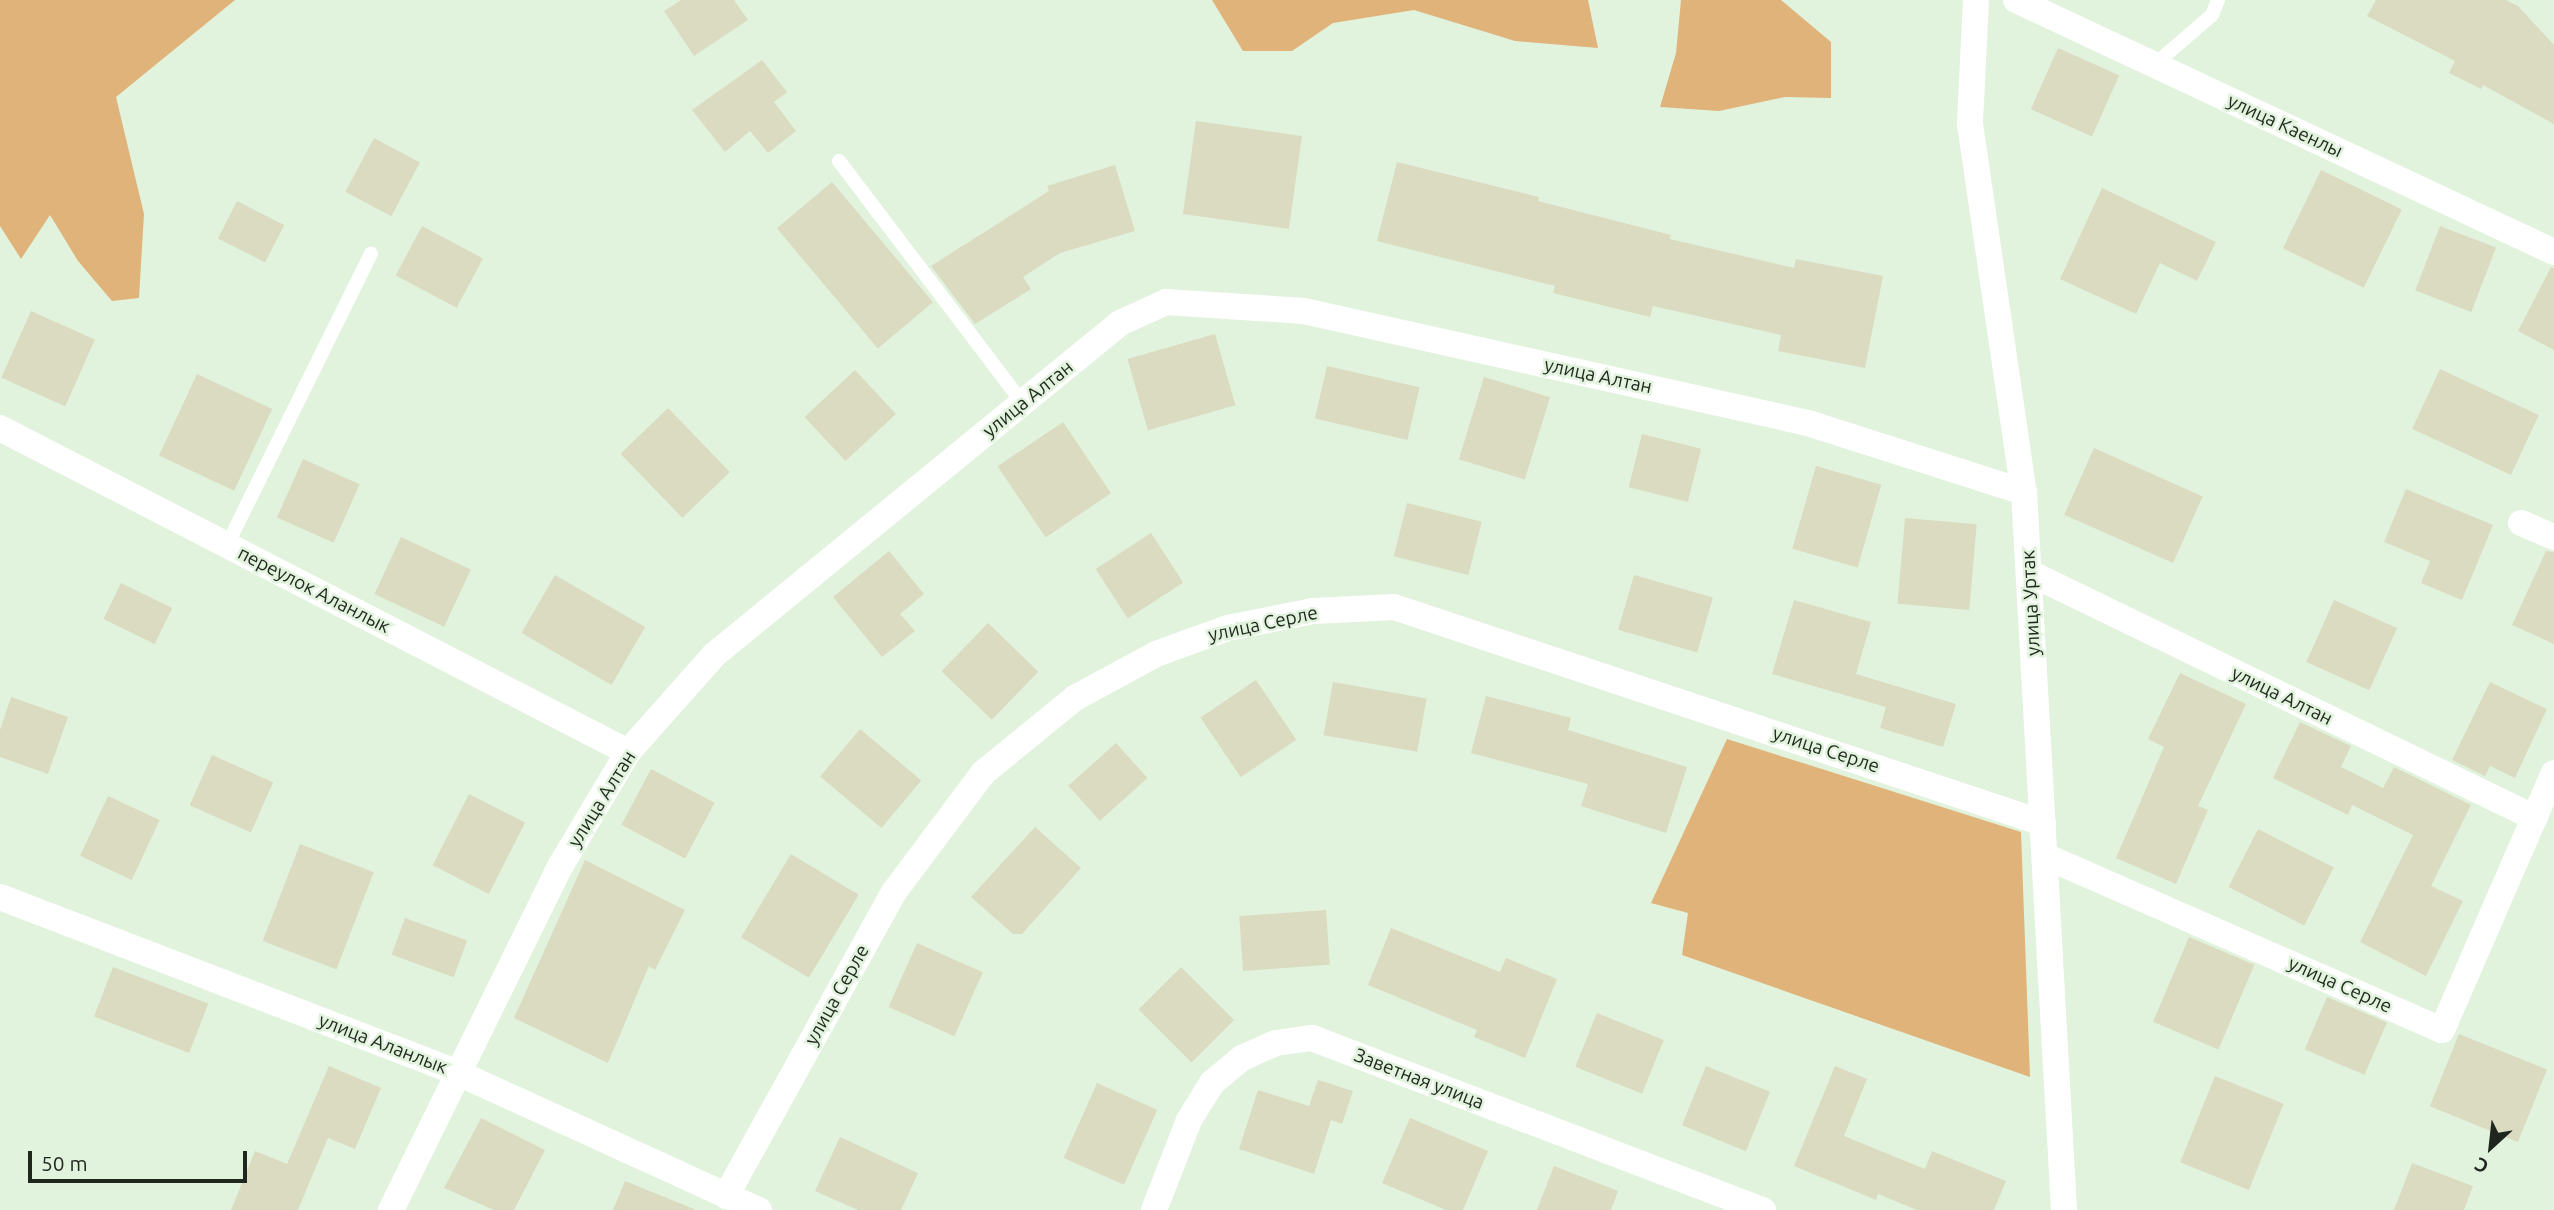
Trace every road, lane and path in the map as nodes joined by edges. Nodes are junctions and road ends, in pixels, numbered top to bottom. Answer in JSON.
{"nodes":[{"id":1,"x":1976,"y":0,"type":"edge"},
{"id":2,"x":2016,"y":0,"type":"edge"},
{"id":3,"x":2218,"y":0,"type":"edge"},
{"id":4,"x":2154,"y":65,"type":"junction"},
{"id":5,"x":839,"y":161,"type":"dead end"},
{"id":6,"x":2554,"y":252,"type":"edge"},
{"id":7,"x":371,"y":254,"type":"dead end"},
{"id":8,"x":1023,"y":402,"type":"junction"},
{"id":9,"x":0,"y":428,"type":"edge"},
{"id":10,"x":2024,"y":492,"type":"junction"},
{"id":11,"x":2521,"y":523,"type":"dead end"},
{"id":12,"x":2554,"y":537,"type":"edge"},
{"id":13,"x":227,"y":545,"type":"junction"},
{"id":14,"x":2030,"y":573,"type":"junction"},
{"id":15,"x":628,"y":752,"type":"junction"},
{"id":16,"x":2554,"y":773,"type":"edge"},
{"id":17,"x":2535,"y":818,"type":"junction"},
{"id":18,"x":2043,"y":823,"type":"junction"},
{"id":19,"x":2045,"y":856,"type":"junction"},
{"id":20,"x":0,"y":897,"type":"edge"},
{"id":21,"x":458,"y":1073,"type":"junction"},
{"id":22,"x":726,"y":1196,"type":"junction"},
{"id":23,"x":391,"y":1210,"type":"edge"},
{"id":24,"x":759,"y":1210,"type":"edge"},
{"id":25,"x":1154,"y":1210,"type":"edge"},
{"id":26,"x":1763,"y":1210,"type":"edge"},
{"id":27,"x":2064,"y":1210,"type":"edge"}],
"edges":[{"from":1,"to":10,"type":"street","name":"улица Уртак"},
{"from":2,"to":4,"type":"street","name":"улица Каенлы"},
{"from":3,"to":4,"type":"lane"},
{"from":4,"to":6,"type":"street","name":"улица Каенлы"},
{"from":5,"to":8,"type":"lane"},
{"from":7,"to":13,"type":"lane"},
{"from":8,"to":10,"type":"street","name":"улица Алтан"},
{"from":8,"to":15,"type":"street","name":"улица Алтан"},
{"from":9,"to":13,"type":"street","name":"переулок Аланлык"},
{"from":10,"to":14,"type":"street","name":"улица Уртак"},
{"from":11,"to":12,"type":"street"},
{"from":13,"to":15,"type":"street","name":"переулок Аланлык"},
{"from":14,"to":17,"type":"street","name":"улица Алтан"},
{"from":14,"to":18,"type":"street","name":"улица Уртак"},
{"from":15,"to":21,"type":"street","name":"улица Алтан"},
{"from":16,"to":17,"type":"street"},
{"from":17,"to":19,"type":"street","name":"улица Серле"},
{"from":18,"to":19,"type":"street","name":"улица Уртак"},
{"from":18,"to":22,"type":"street","name":"улица Серле"},
{"from":19,"to":27,"type":"street","name":"улица Уртак"},
{"from":20,"to":21,"type":"street","name":"улица Аланлык"},
{"from":21,"to":22,"type":"street","name":"улица Аланлык"},
{"from":21,"to":23,"type":"street","name":"улица Алтан"},
{"from":22,"to":24,"type":"street","name":"улица Аланлык"},
{"from":25,"to":26,"type":"street","name":"Заветная улица"}]}
